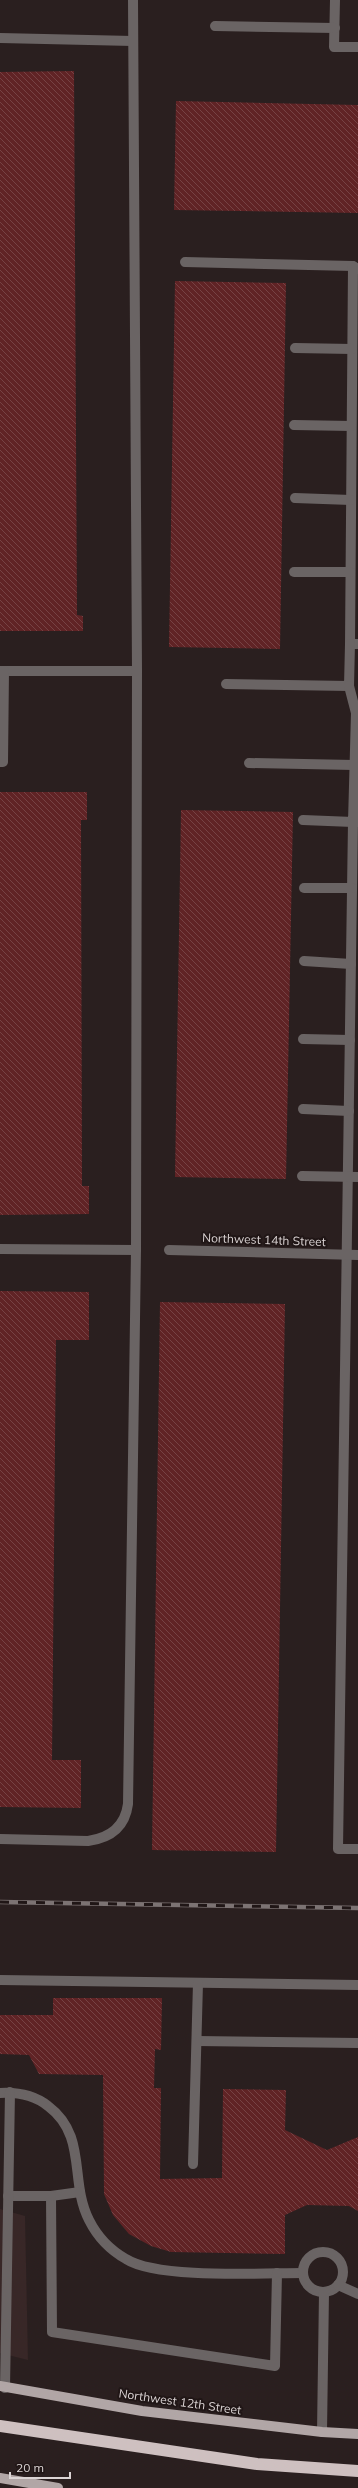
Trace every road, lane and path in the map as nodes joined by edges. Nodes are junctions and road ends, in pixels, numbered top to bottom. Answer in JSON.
{"nodes":[{"id":1,"x":133,"y":0,"type":"edge"},
{"id":2,"x":335,"y":0,"type":"edge"},
{"id":3,"x":215,"y":26,"type":"dead end"},
{"id":4,"x":335,"y":28,"type":"junction"},
{"id":5,"x":0,"y":38,"type":"edge"},
{"id":6,"x":133,"y":41,"type":"junction"},
{"id":7,"x":358,"y":47,"type":"edge"},
{"id":8,"x":186,"y":262,"type":"dead end"},
{"id":9,"x":355,"y":267,"type":"edge"},
{"id":10,"x":295,"y":348,"type":"dead end"},
{"id":11,"x":352,"y":349,"type":"junction"},
{"id":12,"x":294,"y":425,"type":"dead end"},
{"id":13,"x":351,"y":426,"type":"junction"},
{"id":14,"x":295,"y":498,"type":"dead end"},
{"id":15,"x":351,"y":500,"type":"junction"},
{"id":16,"x":294,"y":572,"type":"dead end"},
{"id":17,"x":350,"y":572,"type":"junction"},
{"id":18,"x":354,"y":644,"type":"edge"},
{"id":19,"x":2,"y":671,"type":"edge"},
{"id":20,"x":137,"y":671,"type":"junction"},
{"id":21,"x":226,"y":684,"type":"dead end"},
{"id":22,"x":349,"y":686,"type":"junction"},
{"id":23,"x":0,"y":762,"type":"edge"},
{"id":24,"x":249,"y":763,"type":"dead end"},
{"id":25,"x":354,"y":766,"type":"junction"},
{"id":26,"x":304,"y":820,"type":"dead end"},
{"id":27,"x":355,"y":822,"type":"edge"},
{"id":28,"x":304,"y":888,"type":"dead end"},
{"id":29,"x":352,"y":888,"type":"junction"},
{"id":30,"x":304,"y":961,"type":"dead end"},
{"id":31,"x":351,"y":964,"type":"junction"},
{"id":32,"x":303,"y":1039,"type":"dead end"},
{"id":33,"x":350,"y":1040,"type":"junction"},
{"id":34,"x":303,"y":1109,"type":"dead end"},
{"id":35,"x":349,"y":1110,"type":"junction"},
{"id":36,"x":302,"y":1176,"type":"dead end"},
{"id":37,"x":353,"y":1177,"type":"edge"},
{"id":38,"x":0,"y":1249,"type":"edge"},
{"id":39,"x":136,"y":1250,"type":"junction"},
{"id":40,"x":169,"y":1250,"type":"dead end"},
{"id":41,"x":347,"y":1255,"type":"junction"},
{"id":42,"x":358,"y":1255,"type":"edge"},
{"id":43,"x":0,"y":1839,"type":"edge"},
{"id":44,"x":358,"y":1849,"type":"edge"},
{"id":45,"x":0,"y":1980,"type":"edge"},
{"id":46,"x":198,"y":1983,"type":"junction"},
{"id":47,"x":358,"y":1985,"type":"edge"},
{"id":48,"x":197,"y":2041,"type":"junction"},
{"id":49,"x":358,"y":2043,"type":"edge"},
{"id":50,"x":5,"y":2092,"type":"edge"},
{"id":51,"x":193,"y":2164,"type":"dead end"},
{"id":52,"x":80,"y":2192,"type":"junction"},
{"id":53,"x":8,"y":2196,"type":"junction"},
{"id":54,"x":51,"y":2196,"type":"junction"},
{"id":55,"x":4,"y":2229,"type":"edge"},
{"id":56,"x":4,"y":2271,"type":"edge"},
{"id":57,"x":277,"y":2273,"type":"junction"},
{"id":58,"x":303,"y":2273,"type":"junction"},
{"id":59,"x":338,"y":2285,"type":"junction"},
{"id":60,"x":324,"y":2292,"type":"junction"},
{"id":61,"x":358,"y":2294,"type":"edge"},
{"id":62,"x":3,"y":2310,"type":"edge"},
{"id":63,"x":3,"y":2338,"type":"edge"},
{"id":64,"x":3,"y":2387,"type":"edge"},
{"id":65,"x":0,"y":2426,"type":"edge"},
{"id":66,"x":322,"y":2432,"type":"junction"},
{"id":67,"x":358,"y":2434,"type":"edge"},
{"id":68,"x":358,"y":2471,"type":"edge"},
{"id":69,"x":0,"y":2478,"type":"edge"},
{"id":70,"x":58,"y":2488,"type":"edge"}],
"edges":[{"from":1,"to":6,"type":"street"},
{"from":2,"to":4,"type":"street"},
{"from":3,"to":4,"type":"street"},
{"from":4,"to":7,"type":"street"},
{"from":5,"to":6,"type":"street"},
{"from":6,"to":20,"type":"street"},
{"from":8,"to":9,"type":"street"},
{"from":9,"to":11,"type":"street"},
{"from":10,"to":11,"type":"street"},
{"from":11,"to":13,"type":"street"},
{"from":12,"to":13,"type":"street"},
{"from":13,"to":15,"type":"street"},
{"from":14,"to":15,"type":"street"},
{"from":15,"to":17,"type":"street"},
{"from":16,"to":17,"type":"street"},
{"from":17,"to":18,"type":"street"},
{"from":18,"to":22,"type":"street"},
{"from":19,"to":20,"type":"street"},
{"from":19,"to":23,"type":"street"},
{"from":20,"to":39,"type":"street"},
{"from":21,"to":22,"type":"street"},
{"from":22,"to":25,"type":"street"},
{"from":24,"to":25,"type":"street"},
{"from":25,"to":27,"type":"street"},
{"from":26,"to":27,"type":"street"},
{"from":27,"to":29,"type":"street"},
{"from":28,"to":29,"type":"street"},
{"from":29,"to":31,"type":"street"},
{"from":30,"to":31,"type":"street"},
{"from":31,"to":33,"type":"street"},
{"from":32,"to":33,"type":"street"},
{"from":33,"to":35,"type":"street"},
{"from":34,"to":35,"type":"street"},
{"from":35,"to":37,"type":"street"},
{"from":36,"to":37,"type":"street"},
{"from":37,"to":41,"type":"street"},
{"from":38,"to":39,"type":"street"},
{"from":39,"to":43,"type":"street"},
{"from":40,"to":41,"type":"street","name":"Northwest 14th Street"},
{"from":41,"to":42,"type":"street","name":"Northwest 14th Street"},
{"from":41,"to":44,"type":"street"},
{"from":45,"to":46,"type":"street"},
{"from":46,"to":47,"type":"street"},
{"from":46,"to":48,"type":"street"},
{"from":48,"to":49,"type":"street"},
{"from":48,"to":51,"type":"street"},
{"from":50,"to":52,"type":"street"},
{"from":50,"to":53,"type":"street"},
{"from":52,"to":54,"type":"street"},
{"from":52,"to":57,"type":"street"},
{"from":53,"to":54,"type":"street"},
{"from":53,"to":55,"type":"street"},
{"from":54,"to":57,"type":"street"},
{"from":55,"to":56,"type":"street"},
{"from":56,"to":62,"type":"street"},
{"from":57,"to":58,"type":"street"},
{"from":58,"to":59,"type":"street"},
{"from":58,"to":60,"type":"street"},
{"from":59,"to":60,"type":"street"},
{"from":59,"to":61,"type":"street"},
{"from":60,"to":66,"type":"street"},
{"from":62,"to":63,"type":"street"},
{"from":63,"to":64,"type":"street"},
{"from":64,"to":66,"type":"main road","name":"Northwest 12th Street"},
{"from":65,"to":68,"type":"highway"},
{"from":66,"to":67,"type":"main road","name":"Northwest 12th Street"},
{"from":69,"to":70,"type":"main road"}]}
